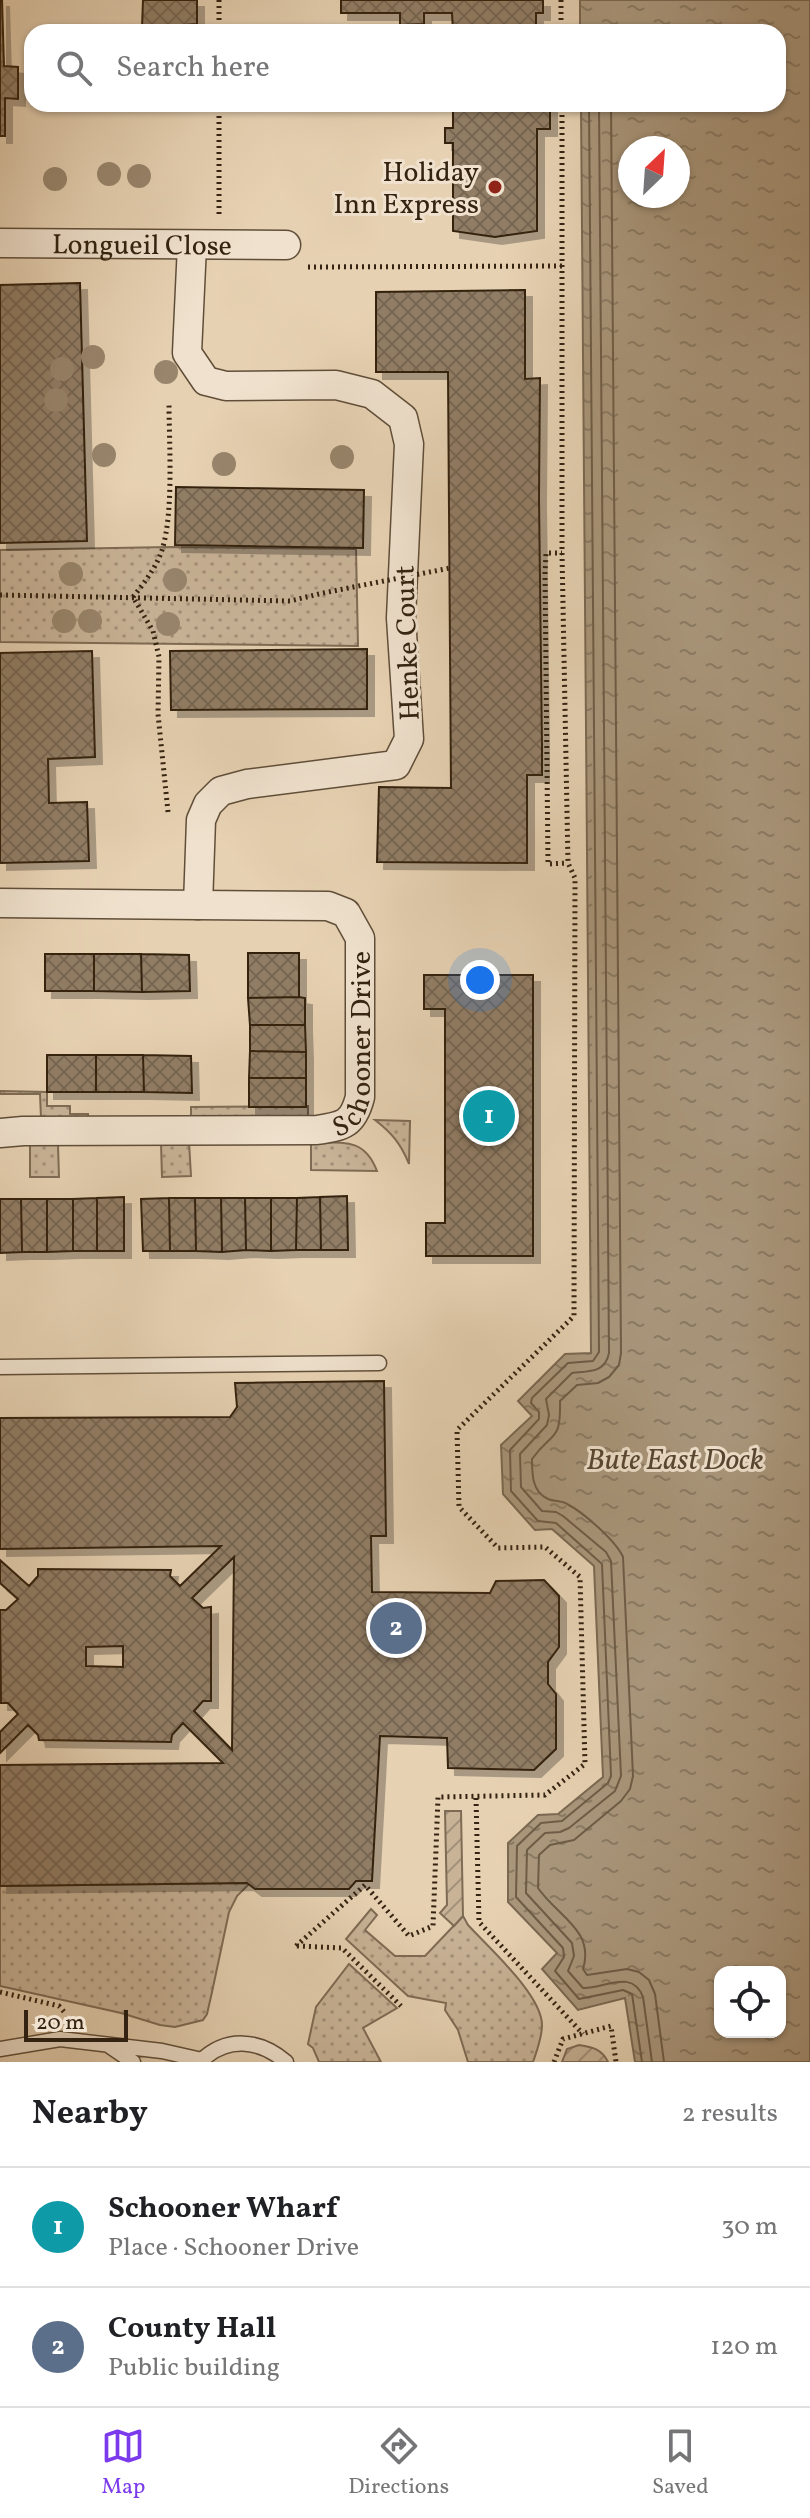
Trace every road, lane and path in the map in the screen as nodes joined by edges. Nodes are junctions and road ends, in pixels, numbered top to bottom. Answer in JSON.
{"nodes":[{"id":1,"x":219,"y":0,"type":"edge"},
{"id":2,"x":561,"y":0,"type":"edge"},
{"id":3,"x":219,"y":24,"type":"edge"},
{"id":4,"x":561,"y":24,"type":"edge"},
{"id":5,"x":218,"y":112,"type":"edge"},
{"id":6,"x":562,"y":112,"type":"edge"},
{"id":7,"x":0,"y":243,"type":"edge"},
{"id":8,"x":206,"y":245,"type":"junction"},
{"id":9,"x":286,"y":245,"type":"joint"},
{"id":10,"x":563,"y":266,"type":"junction"},
{"id":11,"x":169,"y":402,"type":"dead end"},
{"id":12,"x":562,"y":553,"type":"junction"},
{"id":13,"x":450,"y":568,"type":"dead end"},
{"id":14,"x":0,"y":595,"type":"edge"},
{"id":15,"x":133,"y":597,"type":"junction"},
{"id":16,"x":168,"y":813,"type":"dead end"},
{"id":17,"x":568,"y":863,"type":"junction"},
{"id":18,"x":0,"y":903,"type":"edge"},
{"id":19,"x":198,"y":905,"type":"junction"},
{"id":20,"x":0,"y":1133,"type":"edge"},
{"id":21,"x":379,"y":1363,"type":"dead end"},
{"id":22,"x":0,"y":1367,"type":"edge"},
{"id":23,"x":476,"y":1798,"type":"junction"},
{"id":24,"x":0,"y":1992,"type":"edge"},
{"id":25,"x":401,"y":2006,"type":"dead end"},
{"id":26,"x":583,"y":2034,"type":"junction"},
{"id":27,"x":86,"y":2041,"type":"junction"},
{"id":28,"x":104,"y":2042,"type":"junction"},
{"id":29,"x":0,"y":2049,"type":"edge"},
{"id":30,"x":201,"y":2061,"type":"edge"},
{"id":31,"x":133,"y":2062,"type":"edge"},
{"id":32,"x":286,"y":2062,"type":"edge"},
{"id":33,"x":554,"y":2062,"type":"edge"},
{"id":34,"x":616,"y":2062,"type":"edge"}],
"edges":[{"from":1,"to":3,"type":"path"},
{"from":2,"to":4,"type":"path"},
{"from":5,"to":8,"type":"path"},
{"from":6,"to":10,"type":"path"},
{"from":7,"to":8,"type":"street","name":"Longueil Close"},
{"from":8,"to":9,"type":"street","name":"Longueil Close"},
{"from":8,"to":19,"type":"street","name":"Henke Court"},
{"from":9,"to":10,"type":"path"},
{"from":10,"to":12,"type":"path"},
{"from":11,"to":15,"type":"path"},
{"from":12,"to":17,"type":"path"},
{"from":12,"to":17,"type":"path"},
{"from":13,"to":15,"type":"path","bridge":true},
{"from":14,"to":15,"type":"path"},
{"from":15,"to":16,"type":"path"},
{"from":17,"to":23,"type":"path"},
{"from":18,"to":19,"type":"street"},
{"from":19,"to":20,"type":"street","name":"Schooner Drive"},
{"from":21,"to":22,"type":"lane"},
{"from":23,"to":25,"type":"path"},
{"from":23,"to":26,"type":"path"},
{"from":24,"to":27,"type":"path"},
{"from":26,"to":33,"type":"path"},
{"from":26,"to":34,"type":"path"},
{"from":27,"to":28,"type":"lane"},
{"from":27,"to":29,"type":"lane"},
{"from":28,"to":30,"type":"lane"},
{"from":28,"to":31,"type":"lane"},
{"from":30,"to":32,"type":"lane"}]}
